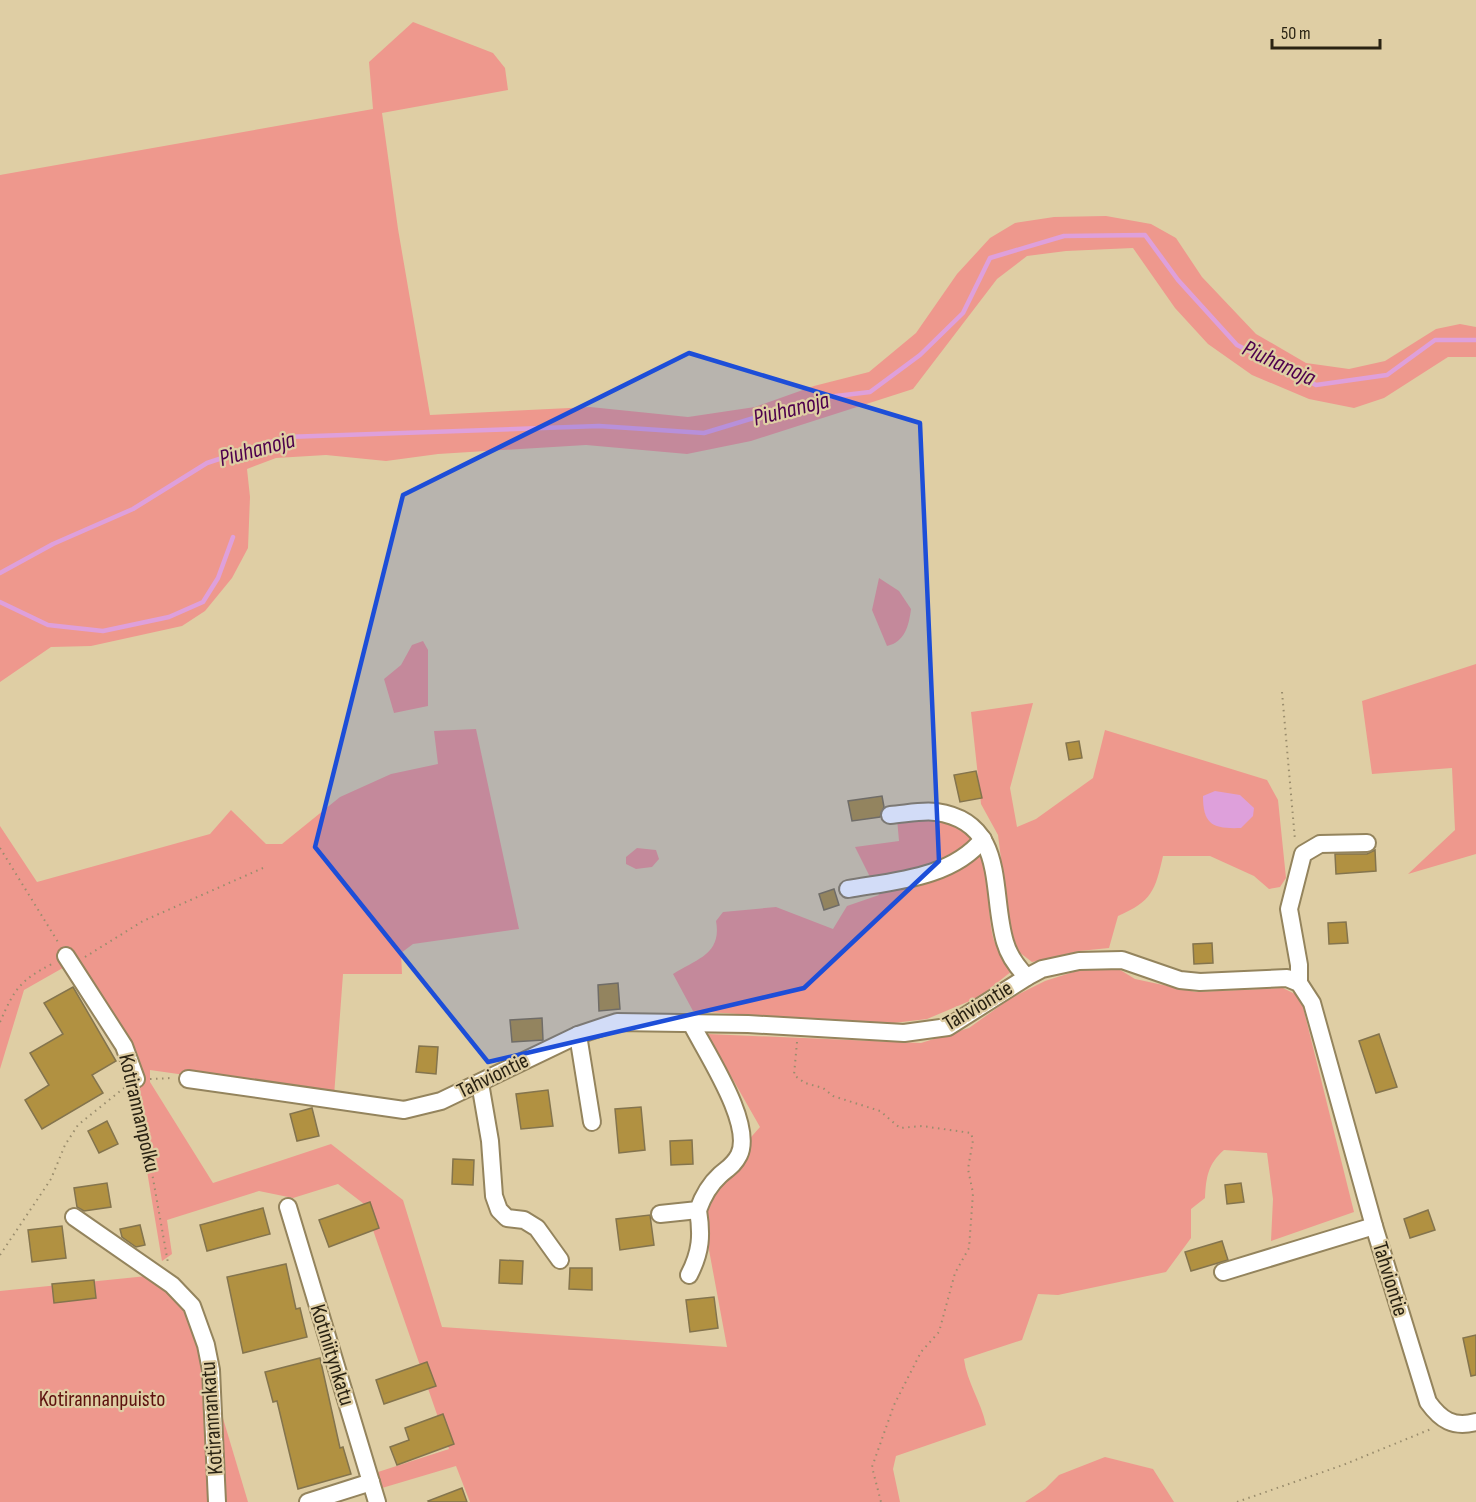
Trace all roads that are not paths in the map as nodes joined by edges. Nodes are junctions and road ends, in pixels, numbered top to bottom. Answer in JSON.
{"nodes":[{"id":1,"x":890,"y":814,"type":"dead end"},
{"id":2,"x":983,"y":839,"type":"junction"},
{"id":3,"x":1367,"y":843,"type":"dead end"},
{"id":4,"x":848,"y":889,"type":"dead end"},
{"id":5,"x":69,"y":960,"type":"road end"},
{"id":6,"x":1027,"y":977,"type":"junction"},
{"id":7,"x":1299,"y":983,"type":"junction"},
{"id":8,"x":691,"y":1023,"type":"junction"},
{"id":9,"x":578,"y":1035,"type":"junction"},
{"id":10,"x":136,"y":1079,"type":"road end"},
{"id":11,"x":188,"y":1079,"type":"road end"},
{"id":12,"x":480,"y":1083,"type":"junction"},
{"id":13,"x":592,"y":1122,"type":"dead end"},
{"id":14,"x":288,"y":1207,"type":"dead end"},
{"id":15,"x":698,"y":1210,"type":"junction"},
{"id":16,"x":660,"y":1214,"type":"dead end"},
{"id":17,"x":74,"y":1216,"type":"dead end"},
{"id":18,"x":1374,"y":1226,"type":"junction"},
{"id":19,"x":560,"y":1260,"type":"dead end"},
{"id":20,"x":1223,"y":1272,"type":"dead end"},
{"id":21,"x":689,"y":1275,"type":"dead end"},
{"id":22,"x":1476,"y":1422,"type":"edge"},
{"id":23,"x":371,"y":1482,"type":"junction"},
{"id":24,"x":217,"y":1502,"type":"edge"},
{"id":25,"x":308,"y":1502,"type":"edge"},
{"id":26,"x":377,"y":1502,"type":"edge"}],
"edges":[{"from":1,"to":2,"type":"street"},
{"from":2,"to":4,"type":"street"},
{"from":2,"to":6,"type":"street"},
{"from":3,"to":7,"type":"street"},
{"from":5,"to":10,"type":"street","name":"Kotirannanpolku"},
{"from":6,"to":7,"type":"street","name":"Tahviontie"},
{"from":6,"to":8,"type":"street","name":"Tahviontie"},
{"from":7,"to":18,"type":"street","name":"Tahviontie"},
{"from":8,"to":9,"type":"street","name":"Tahviontie"},
{"from":8,"to":15,"type":"street"},
{"from":9,"to":12,"type":"street","name":"Tahviontie"},
{"from":9,"to":13,"type":"street"},
{"from":11,"to":12,"type":"street","name":"Tahviontie"},
{"from":12,"to":19,"type":"street"},
{"from":14,"to":23,"type":"street","name":"Kotiniitynkatu"},
{"from":15,"to":16,"type":"street"},
{"from":15,"to":21,"type":"street"},
{"from":17,"to":24,"type":"street","name":"Kotirannankatu"},
{"from":18,"to":20,"type":"street"},
{"from":18,"to":22,"type":"street","name":"Tahviontie"},
{"from":23,"to":25,"type":"street"},
{"from":23,"to":26,"type":"street","name":"Kotiniitynkatu"}]}
